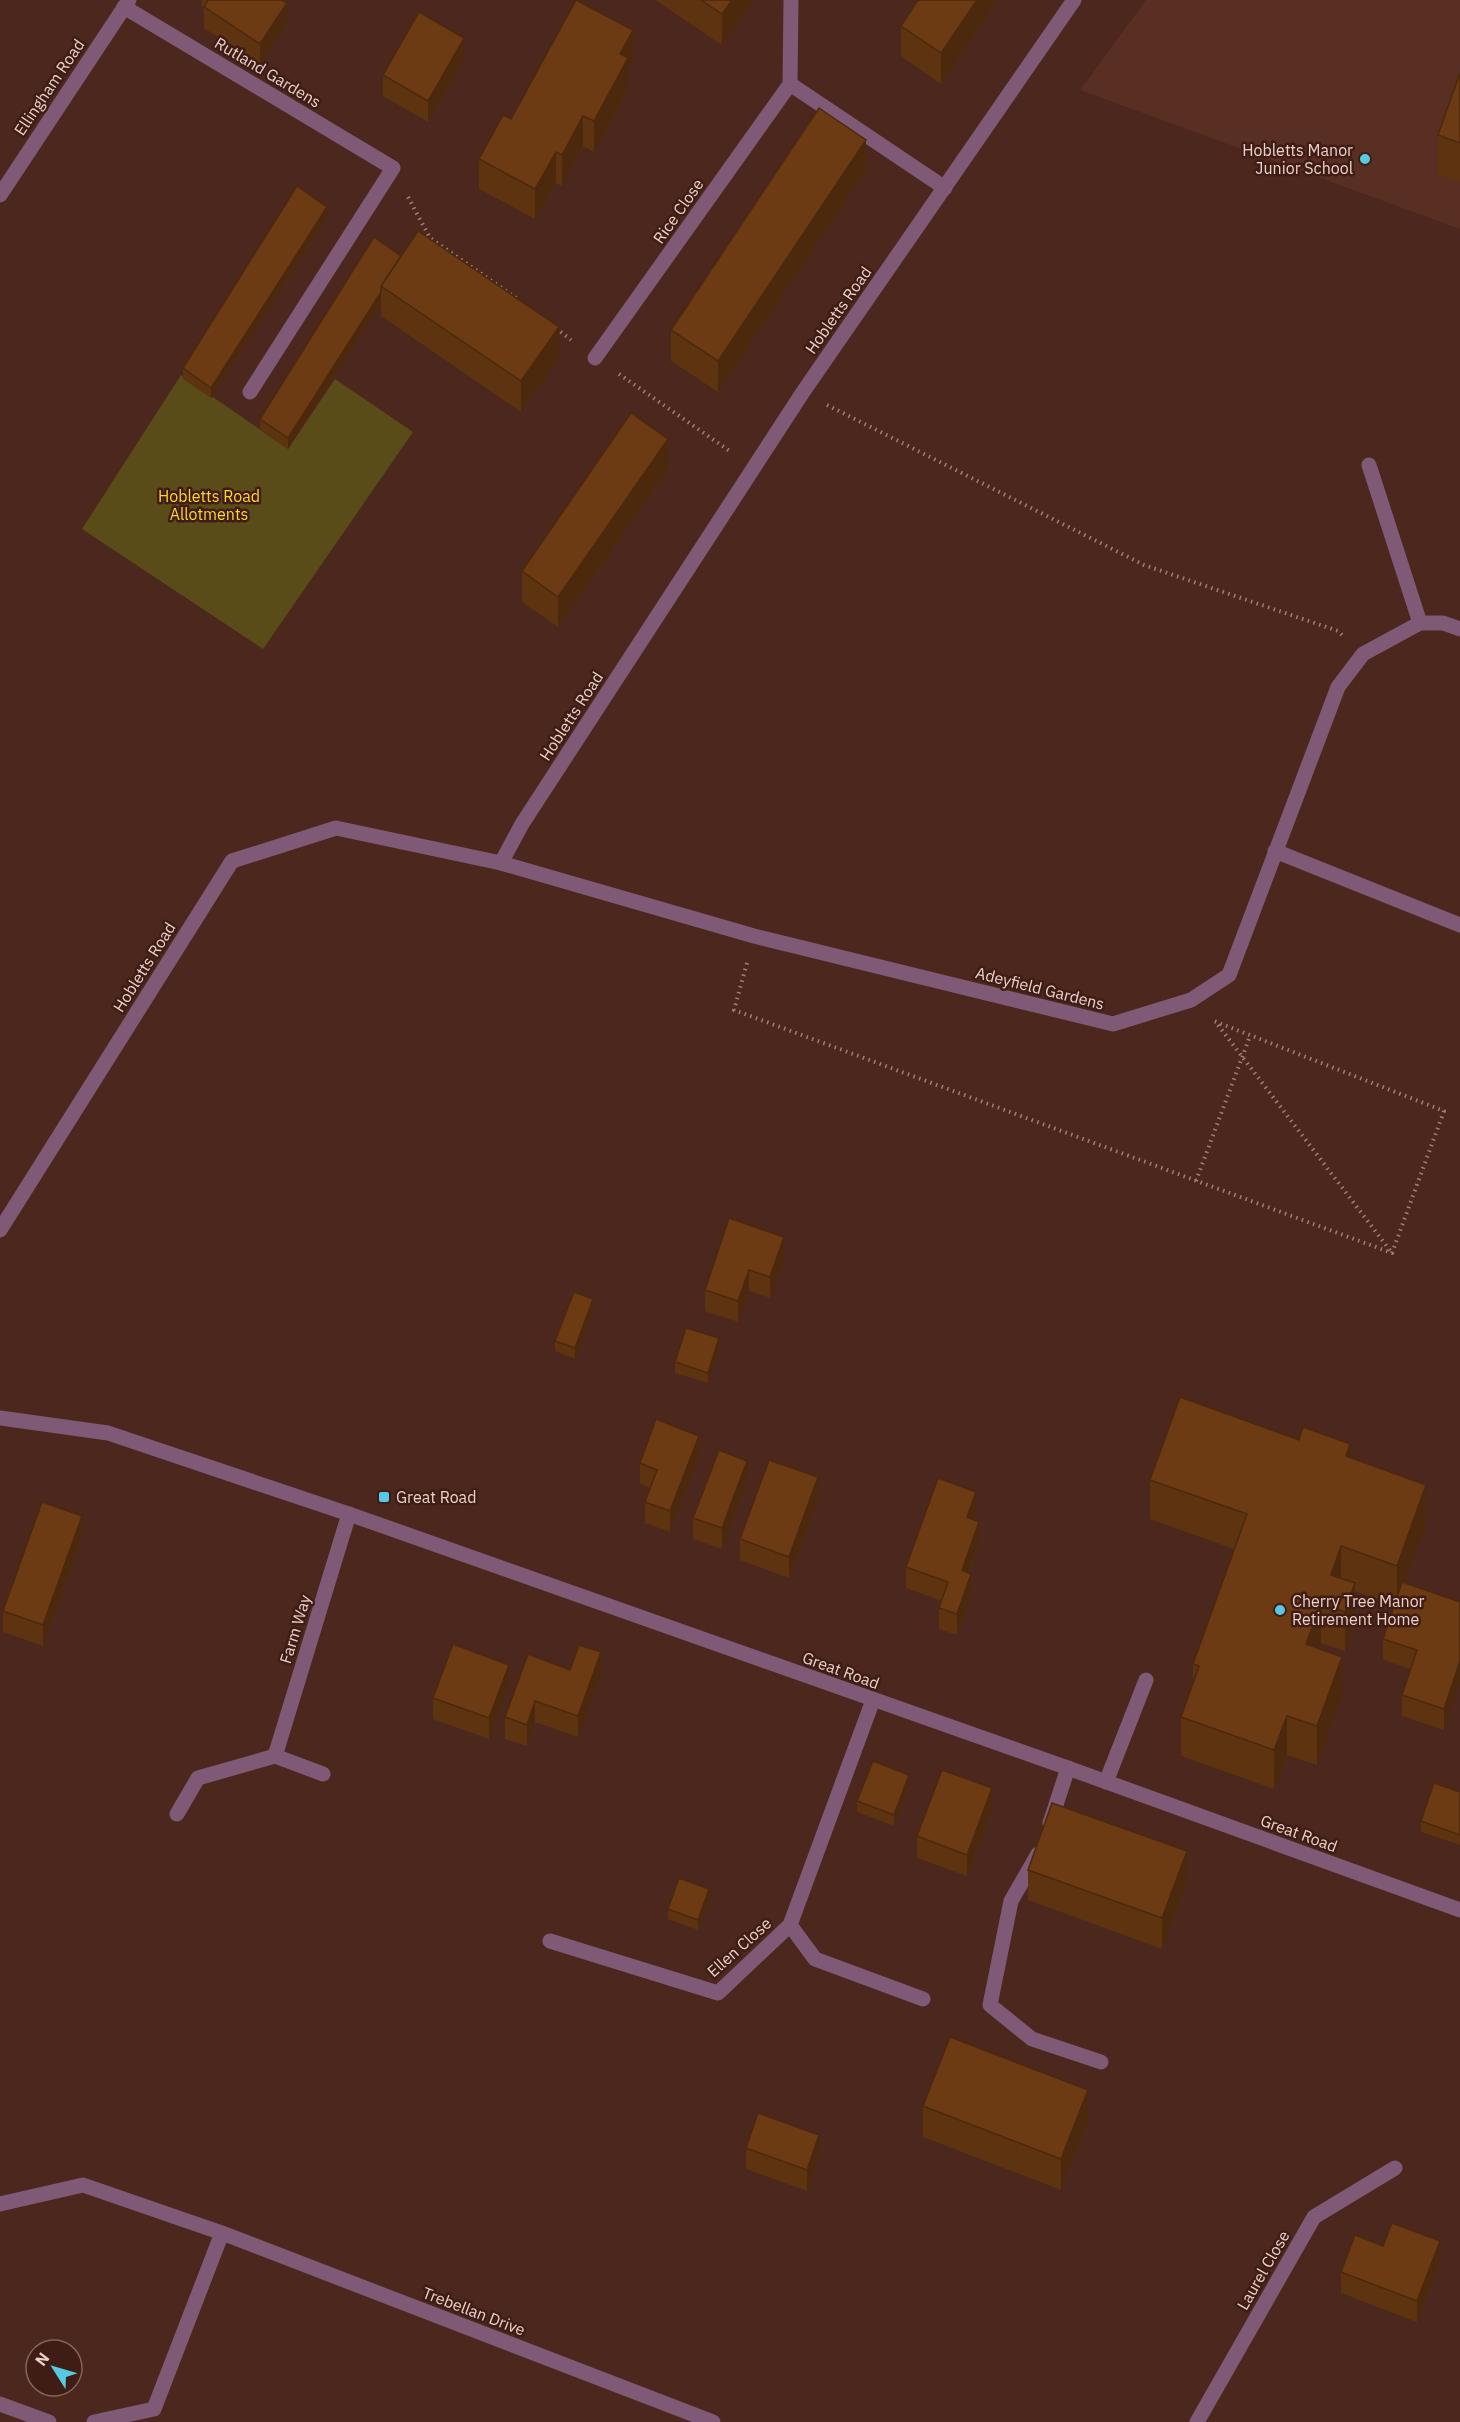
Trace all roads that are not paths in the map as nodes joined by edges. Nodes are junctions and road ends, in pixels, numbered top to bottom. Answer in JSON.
{"nodes":[{"id":1,"x":791,"y":0,"type":"edge"},
{"id":2,"x":1074,"y":0,"type":"edge"},
{"id":3,"x":127,"y":4,"type":"edge"},
{"id":4,"x":790,"y":84,"type":"junction"},
{"id":5,"x":945,"y":188,"type":"junction"},
{"id":6,"x":0,"y":195,"type":"edge"},
{"id":7,"x":595,"y":358,"type":"road end"},
{"id":8,"x":250,"y":392,"type":"dead end"},
{"id":9,"x":1369,"y":465,"type":"dead end"},
{"id":10,"x":1420,"y":623,"type":"junction"},
{"id":11,"x":1460,"y":629,"type":"edge"},
{"id":12,"x":1275,"y":851,"type":"junction"},
{"id":13,"x":501,"y":863,"type":"junction"},
{"id":14,"x":1460,"y":925,"type":"edge"},
{"id":15,"x":0,"y":1230,"type":"edge"},
{"id":16,"x":0,"y":1418,"type":"edge"},
{"id":17,"x":349,"y":1514,"type":"junction"},
{"id":18,"x":1146,"y":1680,"type":"dead end"},
{"id":19,"x":873,"y":1700,"type":"junction"},
{"id":20,"x":275,"y":1756,"type":"junction"},
{"id":21,"x":1068,"y":1768,"type":"junction"},
{"id":22,"x":324,"y":1774,"type":"dead end"},
{"id":23,"x":1106,"y":1782,"type":"junction"},
{"id":24,"x":177,"y":1814,"type":"dead end"},
{"id":25,"x":1460,"y":1910,"type":"edge"},
{"id":26,"x":790,"y":1925,"type":"junction"},
{"id":27,"x":550,"y":1941,"type":"dead end"},
{"id":28,"x":923,"y":1999,"type":"dead end"},
{"id":29,"x":1101,"y":2062,"type":"dead end"},
{"id":30,"x":1395,"y":2168,"type":"dead end"},
{"id":31,"x":0,"y":2204,"type":"edge"},
{"id":32,"x":222,"y":2233,"type":"junction"},
{"id":33,"x":0,"y":2404,"type":"edge"},
{"id":34,"x":49,"y":2422,"type":"edge"},
{"id":35,"x":94,"y":2422,"type":"edge"},
{"id":36,"x":713,"y":2422,"type":"edge"},
{"id":37,"x":1197,"y":2422,"type":"edge"}],
"edges":[{"from":1,"to":4,"type":"street"},
{"from":2,"to":5,"type":"street","name":"Hobletts Road"},
{"from":3,"to":6,"type":"street","name":"Ellingham Road"},
{"from":3,"to":8,"type":"street","name":"Rutland Gardens"},
{"from":4,"to":5,"type":"street"},
{"from":4,"to":7,"type":"street","name":"Rice Close"},
{"from":5,"to":13,"type":"street","name":"Hobletts Road"},
{"from":9,"to":10,"type":"street"},
{"from":10,"to":11,"type":"street"},
{"from":10,"to":12,"type":"street","name":"Adeyfield Gardens"},
{"from":12,"to":13,"type":"street","name":"Adeyfield Gardens"},
{"from":12,"to":14,"type":"street"},
{"from":13,"to":15,"type":"street","name":"Hobletts Road"},
{"from":16,"to":17,"type":"street","name":"Great Road"},
{"from":17,"to":19,"type":"street","name":"Great Road"},
{"from":17,"to":20,"type":"street","name":"Farm Way"},
{"from":18,"to":23,"type":"street"},
{"from":19,"to":21,"type":"street","name":"Great Road"},
{"from":19,"to":26,"type":"street","name":"Ellen Close"},
{"from":20,"to":22,"type":"street"},
{"from":20,"to":24,"type":"street"},
{"from":21,"to":23,"type":"street","name":"Great Road"},
{"from":21,"to":29,"type":"street"},
{"from":23,"to":25,"type":"street","name":"Great Road"},
{"from":26,"to":27,"type":"street","name":"Ellen Close"},
{"from":26,"to":28,"type":"street"},
{"from":30,"to":37,"type":"street","name":"Laurel Close"},
{"from":31,"to":32,"type":"street","name":"Trebellan Drive"},
{"from":32,"to":35,"type":"street"},
{"from":32,"to":36,"type":"street","name":"Trebellan Drive"},
{"from":33,"to":34,"type":"street"}]}
